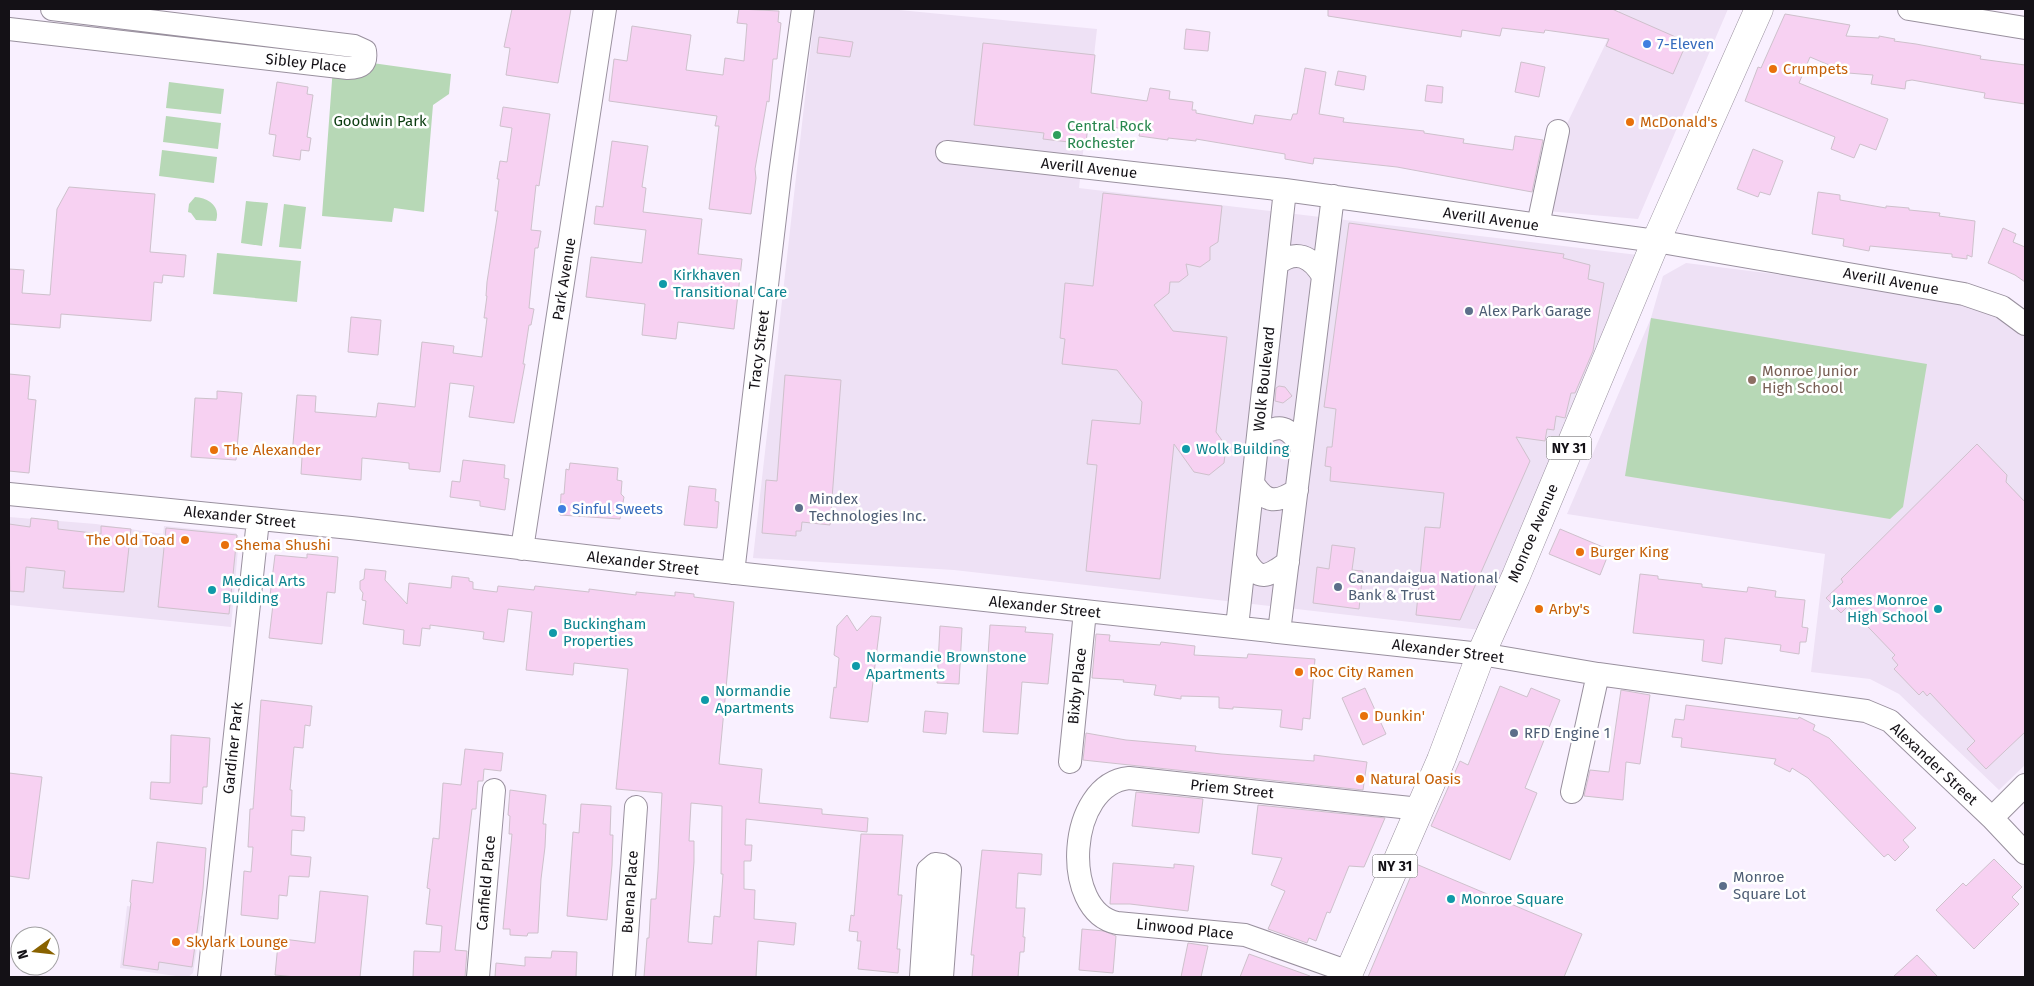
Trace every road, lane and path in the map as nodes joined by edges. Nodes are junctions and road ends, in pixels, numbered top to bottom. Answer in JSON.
{"nodes":[{"id":1,"x":52,"y":9,"type":"edge"},
{"id":2,"x":605,"y":9,"type":"edge"},
{"id":3,"x":803,"y":9,"type":"edge"},
{"id":4,"x":1759,"y":9,"type":"edge"},
{"id":5,"x":1909,"y":9,"type":"edge"},
{"id":6,"x":2025,"y":28,"type":"edge"},
{"id":7,"x":9,"y":29,"type":"edge"},
{"id":8,"x":1558,"y":131,"type":"dead end"},
{"id":9,"x":947,"y":152,"type":"dead end"},
{"id":10,"x":1285,"y":190,"type":"junction"},
{"id":11,"x":1333,"y":196,"type":"junction"},
{"id":12,"x":1538,"y":225,"type":"junction"},
{"id":13,"x":1656,"y":241,"type":"junction"},
{"id":14,"x":1277,"y":264,"type":"junction"},
{"id":15,"x":1323,"y":276,"type":"junction"},
{"id":16,"x":2025,"y":324,"type":"edge"},
{"id":17,"x":1258,"y":436,"type":"junction"},
{"id":18,"x":1302,"y":446,"type":"junction"},
{"id":19,"x":1253,"y":483,"type":"junction"},
{"id":20,"x":1297,"y":490,"type":"junction"},
{"id":21,"x":9,"y":494,"type":"edge"},
{"id":22,"x":258,"y":520,"type":"junction"},
{"id":23,"x":522,"y":549,"type":"junction"},
{"id":24,"x":1245,"y":558,"type":"junction"},
{"id":25,"x":1288,"y":562,"type":"junction"},
{"id":26,"x":733,"y":573,"type":"junction"},
{"id":27,"x":1084,"y":611,"type":"junction"},
{"id":28,"x":1237,"y":627,"type":"junction"},
{"id":29,"x":1279,"y":632,"type":"junction"},
{"id":30,"x":1481,"y":654,"type":"junction"},
{"id":31,"x":1598,"y":674,"type":"junction"},
{"id":32,"x":1070,"y":762,"type":"dead end"},
{"id":33,"x":2025,"y":785,"type":"edge"},
{"id":34,"x":494,"y":790,"type":"dead end"},
{"id":35,"x":1572,"y":792,"type":"dead end"},
{"id":36,"x":636,"y":807,"type":"dead end"},
{"id":37,"x":1420,"y":809,"type":"junction"},
{"id":38,"x":1992,"y":818,"type":"junction"},
{"id":39,"x":1080,"y":838,"type":"joint"},
{"id":40,"x":2025,"y":853,"type":"edge"},
{"id":41,"x":1348,"y":975,"type":"edge"},
{"id":42,"x":209,"y":977,"type":"edge"},
{"id":43,"x":478,"y":977,"type":"edge"},
{"id":44,"x":624,"y":977,"type":"edge"},
{"id":45,"x":921,"y":977,"type":"edge"},
{"id":46,"x":942,"y":977,"type":"edge"}],
"edges":[{"from":1,"to":7,"type":"street","name":"Sibley Place"},
{"from":2,"to":23,"type":"street","name":"Park Avenue"},
{"from":3,"to":26,"type":"street","name":"Tracy Street"},
{"from":4,"to":13,"type":"main road","name":"Monroe Avenue","number":"NY 31"},
{"from":5,"to":6,"type":"street"},
{"from":8,"to":12,"type":"street"},
{"from":9,"to":10,"type":"street","name":"Averill Avenue"},
{"from":10,"to":11,"type":"street","name":"Averill Avenue"},
{"from":10,"to":14,"type":"street","name":"Wolk Boulevard"},
{"from":11,"to":12,"type":"street","name":"Averill Avenue"},
{"from":11,"to":15,"type":"street"},
{"from":12,"to":13,"type":"street","name":"Averill Avenue"},
{"from":13,"to":16,"type":"street","name":"Averill Avenue"},
{"from":13,"to":30,"type":"main road","name":"Monroe Avenue","number":"NY 31"},
{"from":14,"to":15,"type":"street"},
{"from":14,"to":17,"type":"street","name":"Wolk Boulevard"},
{"from":15,"to":18,"type":"street"},
{"from":17,"to":18,"type":"street"},
{"from":17,"to":19,"type":"street","name":"Wolk Boulevard"},
{"from":18,"to":20,"type":"street"},
{"from":19,"to":20,"type":"street"},
{"from":19,"to":24,"type":"street","name":"Wolk Boulevard"},
{"from":20,"to":25,"type":"street"},
{"from":21,"to":22,"type":"street","name":"Alexander Street"},
{"from":22,"to":23,"type":"street","name":"Alexander Street"},
{"from":22,"to":42,"type":"street","name":"Gardiner Park"},
{"from":23,"to":26,"type":"street","name":"Alexander Street"},
{"from":24,"to":25,"type":"street"},
{"from":24,"to":28,"type":"street","name":"Wolk Boulevard"},
{"from":25,"to":29,"type":"street"},
{"from":26,"to":27,"type":"street","name":"Alexander Street"},
{"from":27,"to":28,"type":"street","name":"Alexander Street"},
{"from":27,"to":32,"type":"street","name":"Bixby Place"},
{"from":28,"to":29,"type":"street","name":"Alexander Street"},
{"from":29,"to":30,"type":"street","name":"Alexander Street"},
{"from":30,"to":31,"type":"street","name":"Alexander Street"},
{"from":30,"to":37,"type":"main road","name":"Monroe Avenue","number":"NY 31"},
{"from":31,"to":35,"type":"street"},
{"from":31,"to":38,"type":"street","name":"Alexander Street"},
{"from":33,"to":38,"type":"street"},
{"from":34,"to":43,"type":"street","name":"Canfield Place"},
{"from":36,"to":44,"type":"street","name":"Buena Place"},
{"from":37,"to":39,"type":"street","name":"Priem Street"},
{"from":37,"to":41,"type":"main road","name":"Monroe Avenue","number":"NY 31"},
{"from":38,"to":40,"type":"street","name":"Alexander Street"},
{"from":39,"to":41,"type":"street","name":"Linwood Place"},
{"from":45,"to":46,"type":"street"}]}
